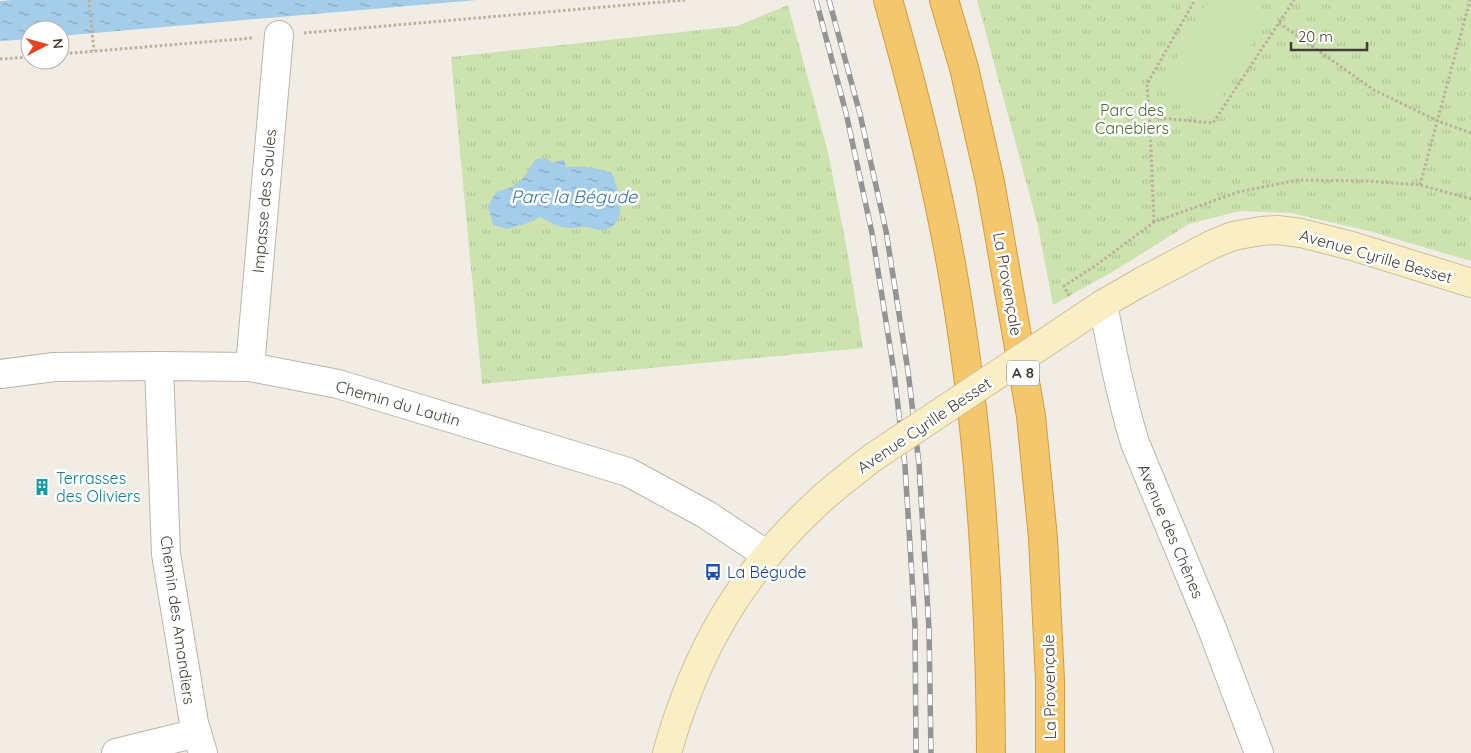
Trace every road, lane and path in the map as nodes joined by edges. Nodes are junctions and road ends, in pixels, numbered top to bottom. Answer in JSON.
{"nodes":[{"id":1,"x":90,"y":0,"type":"edge"},
{"id":2,"x":685,"y":0,"type":"edge"},
{"id":3,"x":888,"y":0,"type":"edge"},
{"id":4,"x":944,"y":0,"type":"edge"},
{"id":5,"x":1195,"y":0,"type":"edge"},
{"id":6,"x":1294,"y":0,"type":"edge"},
{"id":7,"x":1470,"y":0,"type":"edge"},
{"id":8,"x":448,"y":21,"type":"dead end"},
{"id":9,"x":1279,"y":23,"type":"junction"},
{"id":10,"x":279,"y":36,"type":"dead end"},
{"id":11,"x":94,"y":51,"type":"dead end"},
{"id":12,"x":20,"y":58,"type":"edge"},
{"id":13,"x":0,"y":60,"type":"edge"},
{"id":14,"x":1149,"y":117,"type":"junction"},
{"id":15,"x":1438,"y":121,"type":"junction"},
{"id":16,"x":1471,"y":133,"type":"edge"},
{"id":17,"x":1420,"y":185,"type":"dead end"},
{"id":18,"x":1154,"y":222,"type":"dead end"},
{"id":19,"x":1471,"y":283,"type":"edge"},
{"id":20,"x":1103,"y":304,"type":"junction"},
{"id":21,"x":159,"y":366,"type":"junction"},
{"id":22,"x":250,"y":367,"type":"junction"},
{"id":23,"x":0,"y":374,"type":"edge"},
{"id":24,"x":767,"y":555,"type":"junction"},
{"id":25,"x":200,"y":743,"type":"edge"},
{"id":26,"x":116,"y":753,"type":"edge"},
{"id":27,"x":667,"y":753,"type":"edge"},
{"id":28,"x":991,"y":753,"type":"edge"},
{"id":29,"x":1050,"y":753,"type":"edge"},
{"id":30,"x":1259,"y":753,"type":"edge"}],
"edges":[{"from":1,"to":11,"type":"path"},
{"from":2,"to":8,"type":"path"},
{"from":3,"to":28,"type":"highway"},
{"from":4,"to":29,"type":"highway","name":"La Provençale","number":"A 8"},
{"from":5,"to":14,"type":"path"},
{"from":6,"to":9,"type":"path"},
{"from":7,"to":15,"type":"path"},
{"from":9,"to":14,"type":"path"},
{"from":9,"to":15,"type":"path"},
{"from":10,"to":22,"type":"street","name":"Impasse des Saules"},
{"from":12,"to":13,"type":"path"},
{"from":14,"to":18,"type":"path"},
{"from":15,"to":16,"type":"path"},
{"from":15,"to":17,"type":"path"},
{"from":19,"to":20,"type":"main road","name":"Avenue Cyrille Besset"},
{"from":20,"to":24,"type":"main road","name":"Avenue Cyrille Besset","bridge":true},
{"from":20,"to":30,"type":"street","name":"Avenue des Chênes"},
{"from":21,"to":22,"type":"street","name":"Chemin du Lautin"},
{"from":21,"to":23,"type":"street","name":"Chemin du Lautin"},
{"from":21,"to":25,"type":"street","name":"Chemin des Amandiers"},
{"from":22,"to":24,"type":"street","name":"Chemin du Lautin"},
{"from":24,"to":27,"type":"main road","name":"Avenue Cyrille Besset"},
{"from":25,"to":26,"type":"street"}]}
